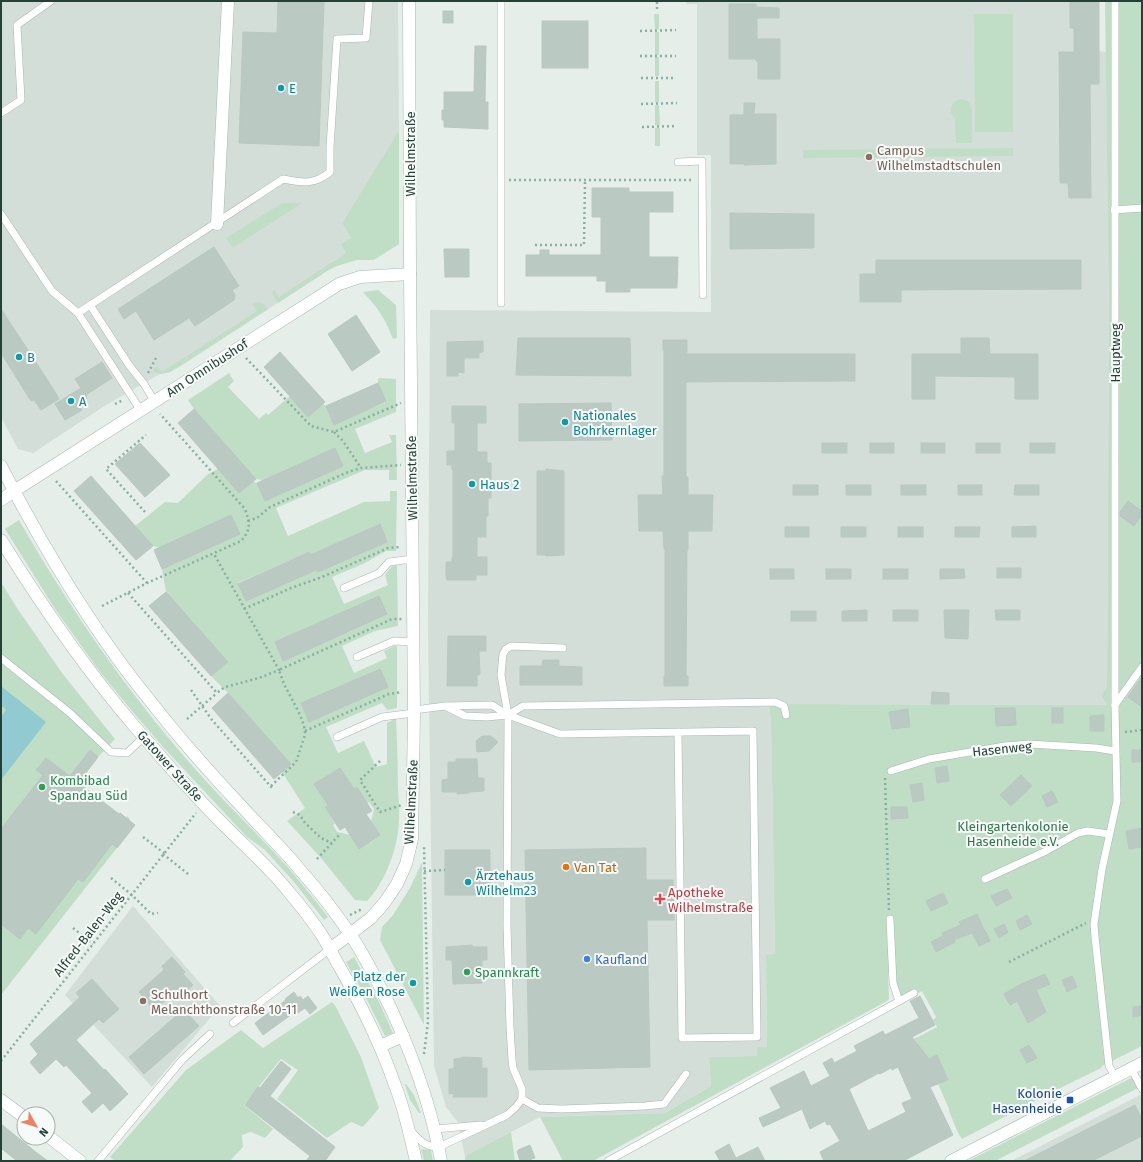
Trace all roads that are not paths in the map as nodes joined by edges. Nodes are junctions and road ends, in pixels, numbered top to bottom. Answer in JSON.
{"nodes":[{"id":1,"x":51,"y":1,"type":"edge"},
{"id":2,"x":228,"y":1,"type":"edge"},
{"id":3,"x":369,"y":1,"type":"edge"},
{"id":4,"x":409,"y":1,"type":"edge"},
{"id":5,"x":501,"y":1,"type":"edge"},
{"id":6,"x":1115,"y":1,"type":"edge"},
{"id":7,"x":1,"y":113,"type":"edge"},
{"id":8,"x":678,"y":162,"type":"dead end"},
{"id":9,"x":1142,"y":208,"type":"edge"},
{"id":10,"x":1114,"y":210,"type":"junction"},
{"id":11,"x":1,"y":214,"type":"edge"},
{"id":12,"x":217,"y":224,"type":"junction"},
{"id":13,"x":410,"y":274,"type":"junction"},
{"id":14,"x":703,"y":295,"type":"dead end"},
{"id":15,"x":501,"y":303,"type":"dead end"},
{"id":16,"x":90,"y":305,"type":"junction"},
{"id":17,"x":78,"y":313,"type":"junction"},
{"id":18,"x":155,"y":402,"type":"junction"},
{"id":19,"x":141,"y":411,"type":"junction"},
{"id":20,"x":1,"y":466,"type":"edge"},
{"id":21,"x":14,"y":491,"type":"junction"},
{"id":22,"x":1,"y":500,"type":"edge"},
{"id":23,"x":1,"y":540,"type":"edge"},
{"id":24,"x":413,"y":559,"type":"junction"},
{"id":25,"x":344,"y":588,"type":"dead end"},
{"id":26,"x":414,"y":642,"type":"junction"},
{"id":27,"x":563,"y":648,"type":"dead end"},
{"id":28,"x":357,"y":657,"type":"dead end"},
{"id":29,"x":1,"y":658,"type":"edge"},
{"id":30,"x":1142,"y":667,"type":"edge"},
{"id":31,"x":1115,"y":705,"type":"junction"},
{"id":32,"x":445,"y":706,"type":"junction"},
{"id":33,"x":414,"y":711,"type":"junction"},
{"id":34,"x":508,"y":715,"type":"junction"},
{"id":35,"x":786,"y":715,"type":"dead end"},
{"id":36,"x":678,"y":732,"type":"junction"},
{"id":37,"x":337,"y":737,"type":"dead end"},
{"id":38,"x":144,"y":738,"type":"junction"},
{"id":39,"x":1115,"y":751,"type":"junction"},
{"id":40,"x":891,"y":771,"type":"road end"},
{"id":41,"x":1110,"y":834,"type":"junction"},
{"id":42,"x":984,"y":880,"type":"dead end"},
{"id":43,"x":890,"y":919,"type":"road end"},
{"id":44,"x":350,"y":934,"type":"junction"},
{"id":45,"x":330,"y":949,"type":"junction"},
{"id":46,"x":914,"y":993,"type":"dead end"},
{"id":47,"x":899,"y":1001,"type":"junction"},
{"id":48,"x":233,"y":1022,"type":"dead end"},
{"id":49,"x":210,"y":1034,"type":"dead end"},
{"id":50,"x":404,"y":1036,"type":"junction"},
{"id":51,"x":380,"y":1046,"type":"junction"},
{"id":52,"x":1137,"y":1065,"type":"edge"},
{"id":53,"x":686,"y":1074,"type":"dead end"},
{"id":54,"x":1115,"y":1076,"type":"junction"},
{"id":55,"x":1142,"y":1090,"type":"edge"},
{"id":56,"x":522,"y":1099,"type":"junction"},
{"id":57,"x":1,"y":1100,"type":"edge"},
{"id":58,"x":16,"y":1111,"type":"edge"},
{"id":59,"x":487,"y":1124,"type":"junction"},
{"id":60,"x":408,"y":1128,"type":"junction"},
{"id":61,"x":435,"y":1129,"type":"junction"},
{"id":62,"x":56,"y":1142,"type":"edge"},
{"id":63,"x":439,"y":1147,"type":"junction"},
{"id":64,"x":80,"y":1161,"type":"edge"},
{"id":65,"x":98,"y":1161,"type":"edge"},
{"id":66,"x":416,"y":1161,"type":"edge"},
{"id":67,"x":441,"y":1161,"type":"edge"},
{"id":68,"x":608,"y":1161,"type":"edge"},
{"id":69,"x":951,"y":1161,"type":"edge"}],
"edges":[{"from":1,"to":7,"type":"lane"},
{"from":2,"to":12,"type":"street"},
{"from":3,"to":12,"type":"lane"},
{"from":4,"to":13,"type":"street","name":"Wilhelmstraße"},
{"from":5,"to":15,"type":"lane"},
{"from":6,"to":10,"type":"lane","name":"Hauptweg"},
{"from":8,"to":14,"type":"lane"},
{"from":9,"to":10,"type":"lane"},
{"from":10,"to":31,"type":"lane","name":"Hauptweg"},
{"from":11,"to":17,"type":"lane"},
{"from":12,"to":16,"type":"lane"},
{"from":13,"to":18,"type":"street","name":"Am Omnibushof"},
{"from":13,"to":24,"type":"street","name":"Wilhelmstraße"},
{"from":16,"to":17,"type":"lane"},
{"from":16,"to":18,"type":"lane"},
{"from":17,"to":19,"type":"lane"},
{"from":18,"to":19,"type":"street","name":"Am Omnibushof"},
{"from":19,"to":21,"type":"street","name":"Am Omnibushof"},
{"from":20,"to":21,"type":"street","name":"Gatower Straße"},
{"from":21,"to":22,"type":"street"},
{"from":21,"to":44,"type":"street","name":"Gatower Straße"},
{"from":23,"to":38,"type":"street","name":"Gatower Straße"},
{"from":24,"to":25,"type":"lane"},
{"from":24,"to":26,"type":"street","name":"Wilhelmstraße"},
{"from":26,"to":28,"type":"lane"},
{"from":26,"to":33,"type":"street","name":"Wilhelmstraße"},
{"from":27,"to":34,"type":"lane"},
{"from":29,"to":38,"type":"lane"},
{"from":30,"to":31,"type":"lane"},
{"from":31,"to":39,"type":"lane","name":"Hauptweg"},
{"from":32,"to":33,"type":"lane"},
{"from":32,"to":34,"type":"lane"},
{"from":32,"to":34,"type":"lane"},
{"from":33,"to":37,"type":"lane"},
{"from":33,"to":44,"type":"street","name":"Wilhelmstraße"},
{"from":34,"to":35,"type":"lane"},
{"from":34,"to":36,"type":"lane"},
{"from":34,"to":56,"type":"lane"},
{"from":36,"to":36,"type":"lane"},
{"from":38,"to":45,"type":"street","name":"Gatower Straße"},
{"from":39,"to":40,"type":"lane","name":"Hasenweg"},
{"from":39,"to":41,"type":"lane","name":"Hauptweg"},
{"from":41,"to":42,"type":"lane"},
{"from":41,"to":54,"type":"lane","name":"Hauptweg"},
{"from":43,"to":47,"type":"lane"},
{"from":44,"to":45,"type":"street","name":"Wilhelmstraße"},
{"from":44,"to":50,"type":"street"},
{"from":45,"to":48,"type":"lane"},
{"from":45,"to":51,"type":"street"},
{"from":46,"to":47,"type":"lane"},
{"from":47,"to":68,"type":"lane"},
{"from":49,"to":65,"type":"lane"},
{"from":50,"to":51,"type":"street"},
{"from":50,"to":61,"type":"street"},
{"from":51,"to":60,"type":"street"},
{"from":52,"to":54,"type":"street"},
{"from":52,"to":55,"type":"lane"},
{"from":53,"to":56,"type":"lane"},
{"from":54,"to":69,"type":"street"},
{"from":56,"to":59,"type":"lane"},
{"from":57,"to":58,"type":"street"},
{"from":59,"to":61,"type":"lane"},
{"from":59,"to":63,"type":"lane"},
{"from":60,"to":63,"type":"lane"},
{"from":60,"to":66,"type":"street"},
{"from":61,"to":63,"type":"street"},
{"from":62,"to":64,"type":"street"},
{"from":63,"to":67,"type":"street"}]}
